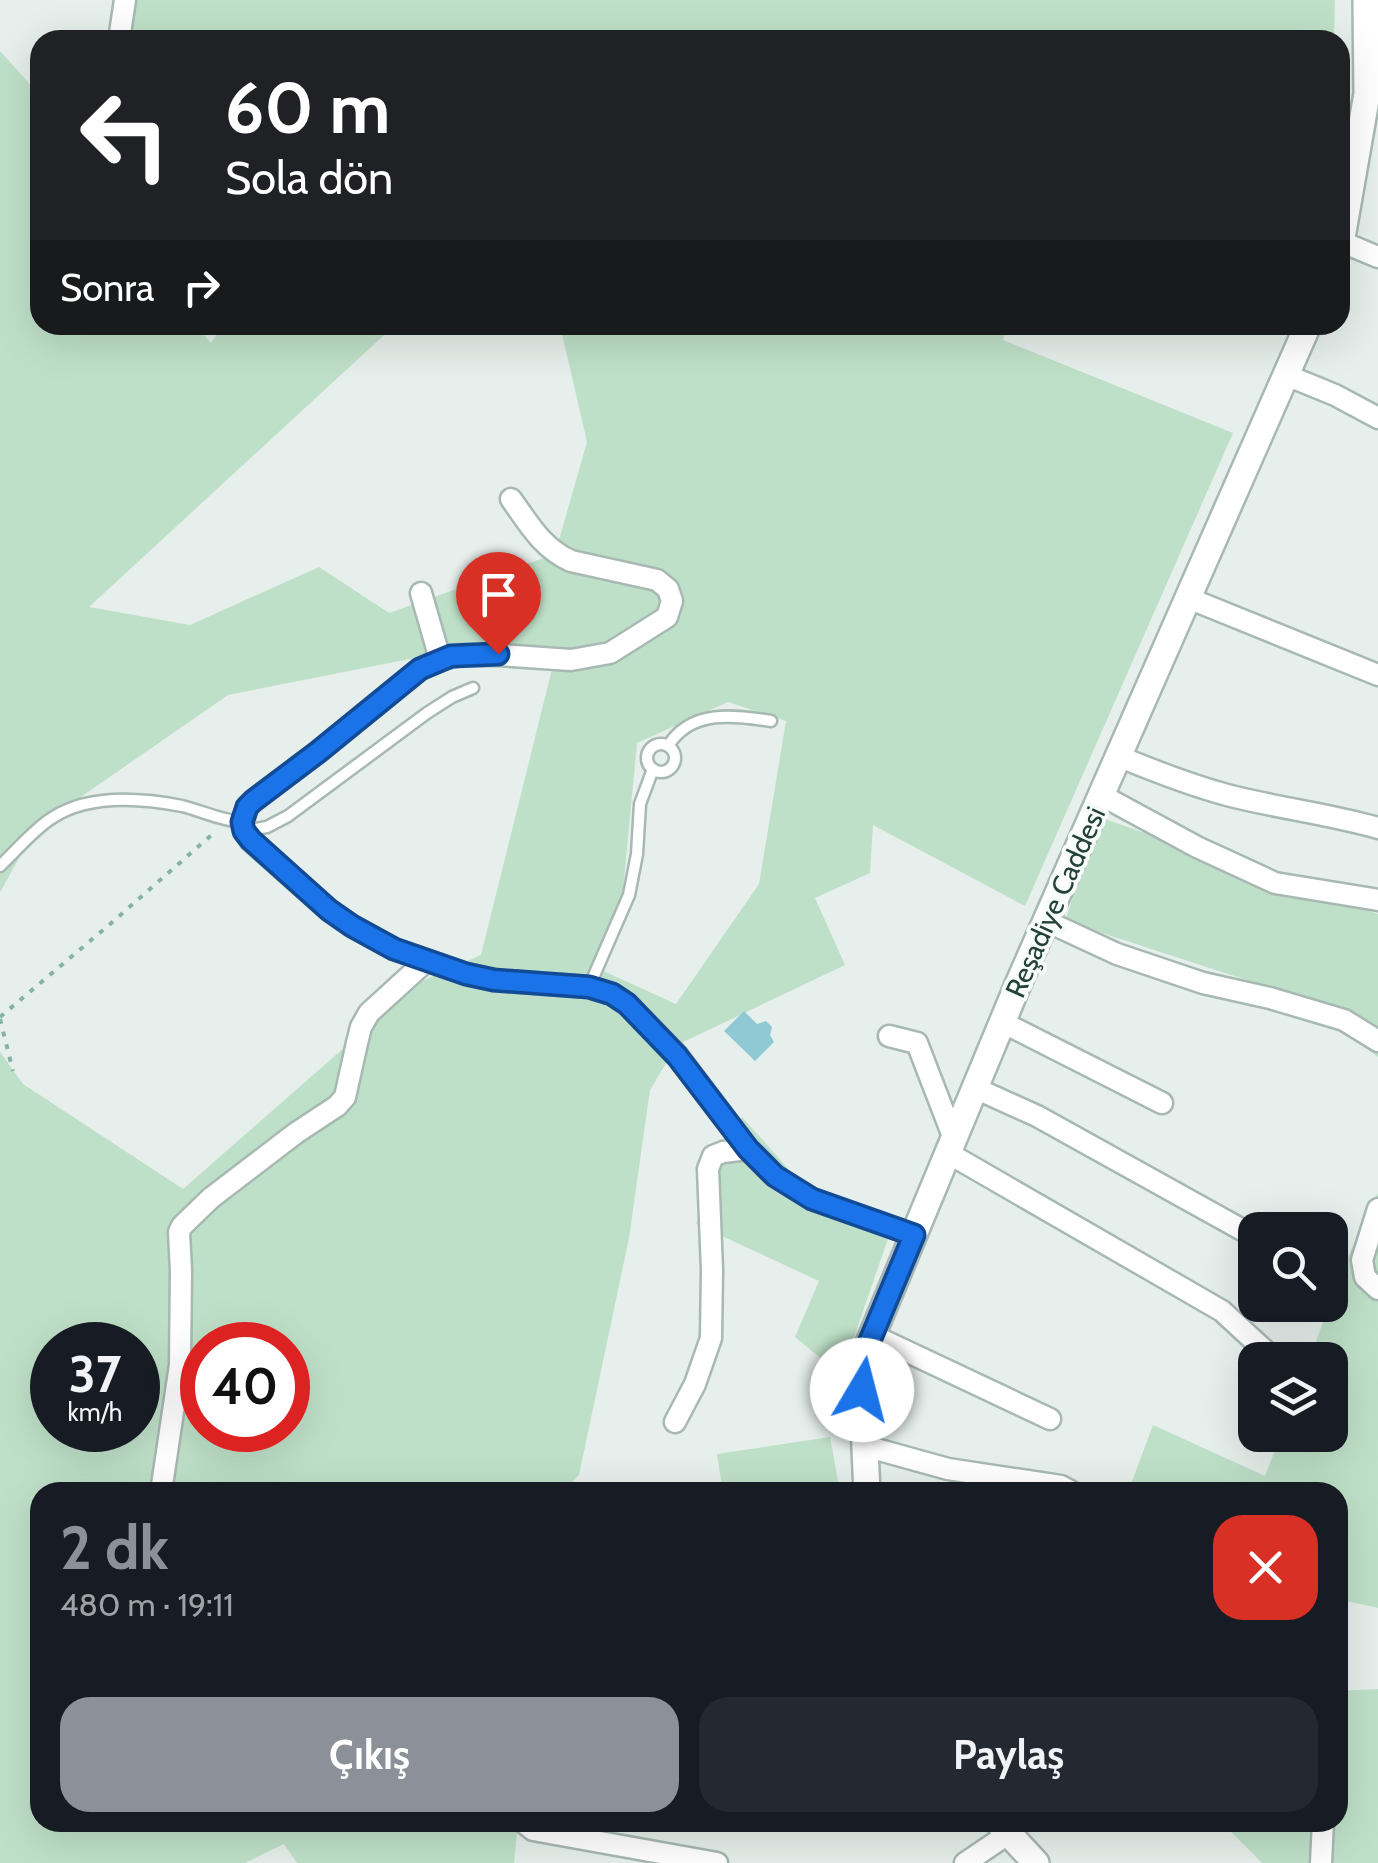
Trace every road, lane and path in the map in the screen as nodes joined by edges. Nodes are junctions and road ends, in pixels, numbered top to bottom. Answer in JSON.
{"nodes":[{"id":1,"x":124,"y":0,"type":"edge"},
{"id":2,"x":1366,"y":0,"type":"edge"},
{"id":3,"x":120,"y":30,"type":"edge"},
{"id":4,"x":1350,"y":195,"type":"edge"},
{"id":5,"x":1350,"y":249,"type":"edge"},
{"id":6,"x":1378,"y":257,"type":"edge"},
{"id":7,"x":1304,"y":335,"type":"edge"},
{"id":8,"x":1286,"y":375,"type":"junction"},
{"id":9,"x":1378,"y":418,"type":"edge"},
{"id":10,"x":511,"y":499,"type":"dead end"},
{"id":11,"x":421,"y":593,"type":"dead end"},
{"id":12,"x":1188,"y":598,"type":"junction"},
{"id":13,"x":440,"y":659,"type":"junction"},
{"id":14,"x":1378,"y":675,"type":"edge"},
{"id":15,"x":473,"y":688,"type":"dead end"},
{"id":16,"x":771,"y":721,"type":"dead end"},
{"id":17,"x":668,"y":746,"type":"junction"},
{"id":18,"x":1118,"y":756,"type":"junction"},
{"id":19,"x":653,"y":769,"type":"junction"},
{"id":20,"x":1101,"y":795,"type":"junction"},
{"id":21,"x":238,"y":825,"type":"junction"},
{"id":22,"x":1378,"y":828,"type":"edge"},
{"id":23,"x":0,"y":866,"type":"edge"},
{"id":24,"x":1378,"y":900,"type":"edge"},
{"id":25,"x":1046,"y":921,"type":"junction"},
{"id":26,"x":426,"y":961,"type":"junction"},
{"id":27,"x":589,"y":987,"type":"junction"},
{"id":28,"x":0,"y":1018,"type":"edge"},
{"id":29,"x":1002,"y":1022,"type":"junction"},
{"id":30,"x":888,"y":1036,"type":"dead end"},
{"id":31,"x":1378,"y":1041,"type":"edge"},
{"id":32,"x":14,"y":1071,"type":"dead end"},
{"id":33,"x":975,"y":1088,"type":"junction"},
{"id":34,"x":1162,"y":1103,"type":"dead end"},
{"id":35,"x":951,"y":1146,"type":"junction"},
{"id":36,"x":748,"y":1149,"type":"junction"},
{"id":37,"x":1378,"y":1209,"type":"edge"},
{"id":38,"x":1238,"y":1228,"type":"edge"},
{"id":39,"x":914,"y":1235,"type":"junction"},
{"id":40,"x":1378,"y":1289,"type":"edge"},
{"id":41,"x":872,"y":1336,"type":"junction"},
{"id":42,"x":1256,"y":1342,"type":"edge"},
{"id":43,"x":1050,"y":1419,"type":"dead end"},
{"id":44,"x":675,"y":1422,"type":"dead end"},
{"id":45,"x":865,"y":1446,"type":"junction"},
{"id":46,"x":163,"y":1482,"type":"edge"},
{"id":47,"x":867,"y":1482,"type":"edge"},
{"id":48,"x":1036,"y":1482,"type":"edge"},
{"id":49,"x":544,"y":1832,"type":"edge"},
{"id":50,"x":999,"y":1832,"type":"edge"},
{"id":51,"x":1007,"y":1832,"type":"edge"},
{"id":52,"x":1323,"y":1832,"type":"edge"},
{"id":53,"x":717,"y":1863,"type":"edge"},
{"id":54,"x":965,"y":1863,"type":"edge"},
{"id":55,"x":1036,"y":1863,"type":"edge"},
{"id":56,"x":1322,"y":1863,"type":"edge"}],
"edges":[{"from":1,"to":3,"type":"street"},
{"from":2,"to":4,"type":"street"},
{"from":5,"to":6,"type":"street"},
{"from":7,"to":8,"type":"street","name":"Reşadiye Caddesi"},
{"from":8,"to":9,"type":"street"},
{"from":8,"to":12,"type":"street","name":"Reşadiye Caddesi"},
{"from":10,"to":13,"type":"street"},
{"from":11,"to":13,"type":"street"},
{"from":12,"to":14,"type":"street"},
{"from":12,"to":18,"type":"street","name":"Reşadiye Caddesi"},
{"from":13,"to":21,"type":"street"},
{"from":15,"to":21,"type":"lane"},
{"from":16,"to":17,"type":"lane"},
{"from":17,"to":19,"type":"lane"},
{"from":17,"to":19,"type":"lane"},
{"from":18,"to":20,"type":"street","name":"Reşadiye Caddesi"},
{"from":18,"to":22,"type":"street"},
{"from":19,"to":27,"type":"lane"},
{"from":20,"to":24,"type":"street"},
{"from":20,"to":25,"type":"street","name":"Reşadiye Caddesi"},
{"from":21,"to":23,"type":"lane"},
{"from":21,"to":26,"type":"street"},
{"from":21,"to":28,"type":"path"},
{"from":25,"to":29,"type":"street","name":"Reşadiye Caddesi"},
{"from":25,"to":31,"type":"street"},
{"from":26,"to":27,"type":"street"},
{"from":26,"to":46,"type":"street"},
{"from":27,"to":36,"type":"street"},
{"from":28,"to":32,"type":"path"},
{"from":29,"to":33,"type":"street","name":"Reşadiye Caddesi"},
{"from":29,"to":34,"type":"street"},
{"from":30,"to":35,"type":"street"},
{"from":33,"to":35,"type":"street","name":"Reşadiye Caddesi"},
{"from":33,"to":38,"type":"street"},
{"from":35,"to":39,"type":"street","name":"Reşadiye Caddesi"},
{"from":35,"to":42,"type":"street"},
{"from":36,"to":39,"type":"street"},
{"from":36,"to":44,"type":"street"},
{"from":37,"to":40,"type":"street"},
{"from":39,"to":41,"type":"street","name":"Reşadiye Caddesi"},
{"from":41,"to":43,"type":"street"},
{"from":41,"to":45,"type":"street","name":"Reşadiye Caddesi"},
{"from":45,"to":47,"type":"street","name":"Reşadiye Caddesi"},
{"from":45,"to":48,"type":"street"},
{"from":49,"to":53,"type":"street"},
{"from":50,"to":54,"type":"street"},
{"from":51,"to":55,"type":"street"},
{"from":52,"to":56,"type":"street"}]}
